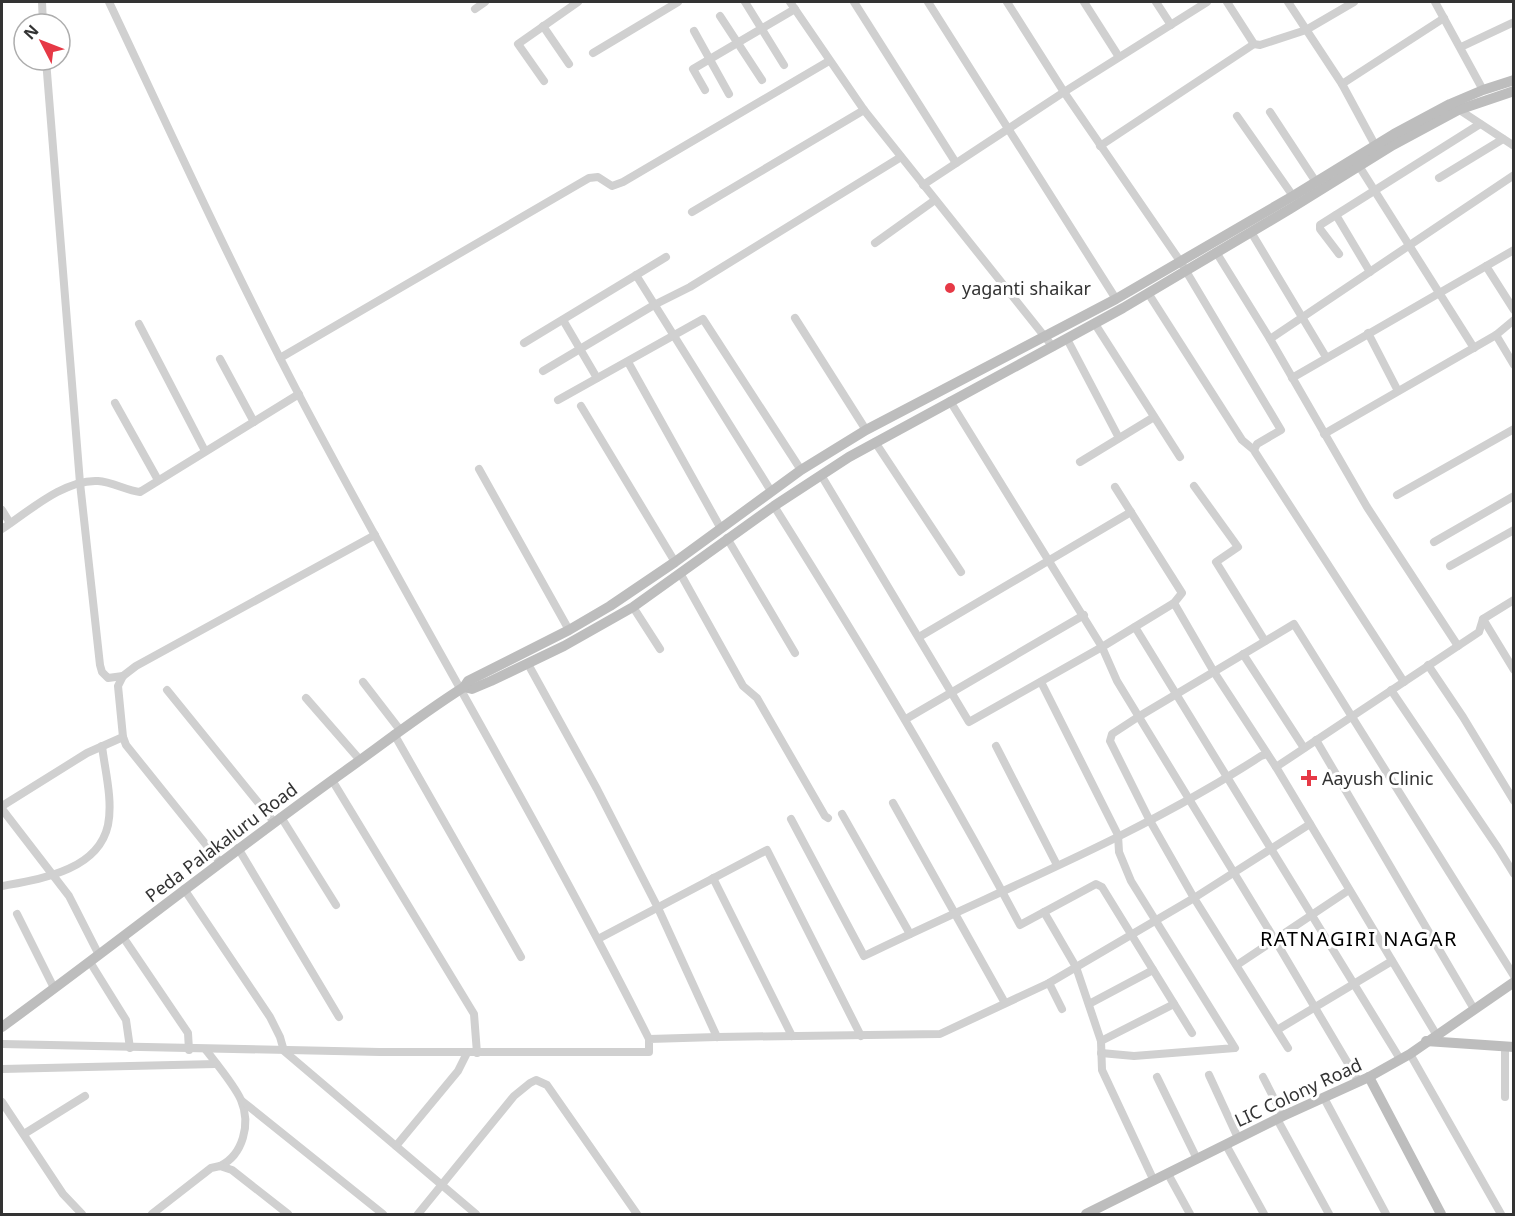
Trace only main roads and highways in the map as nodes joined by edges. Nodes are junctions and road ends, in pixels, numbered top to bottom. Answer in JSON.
{"nodes":[{"id":1,"x":1514,"y":80,"type":"edge"},
{"id":2,"x":1514,"y":91,"type":"edge"},
{"id":3,"x":1456,"y":106,"type":"junction"},
{"id":4,"x":1182,"y":266,"type":"junction"},
{"id":5,"x":462,"y":688,"type":"junction"},
{"id":6,"x":1514,"y":982,"type":"edge"},
{"id":7,"x":2,"y":1027,"type":"edge"},
{"id":8,"x":1431,"y":1038,"type":"junction"},
{"id":9,"x":1509,"y":1047,"type":"edge"},
{"id":10,"x":1364,"y":1079,"type":"junction"},
{"id":11,"x":1086,"y":1215,"type":"edge"},
{"id":12,"x":1441,"y":1215,"type":"edge"}],
"edges":[{"from":1,"to":3,"type":"main road"},
{"from":2,"to":3,"type":"main road"},
{"from":3,"to":4,"type":"main road"},
{"from":3,"to":4,"type":"main road"},
{"from":4,"to":5,"type":"main road","name":"Peda Palakaluru Road"},
{"from":4,"to":5,"type":"main road"},
{"from":5,"to":7,"type":"main road","name":"Peda Palakaluru Road"},
{"from":6,"to":8,"type":"main road","name":"LIC Colony Road"},
{"from":8,"to":9,"type":"main road"},
{"from":8,"to":10,"type":"main road","name":"LIC Colony Road"},
{"from":10,"to":11,"type":"main road","name":"LIC Colony Road"},
{"from":10,"to":12,"type":"main road"}]}
